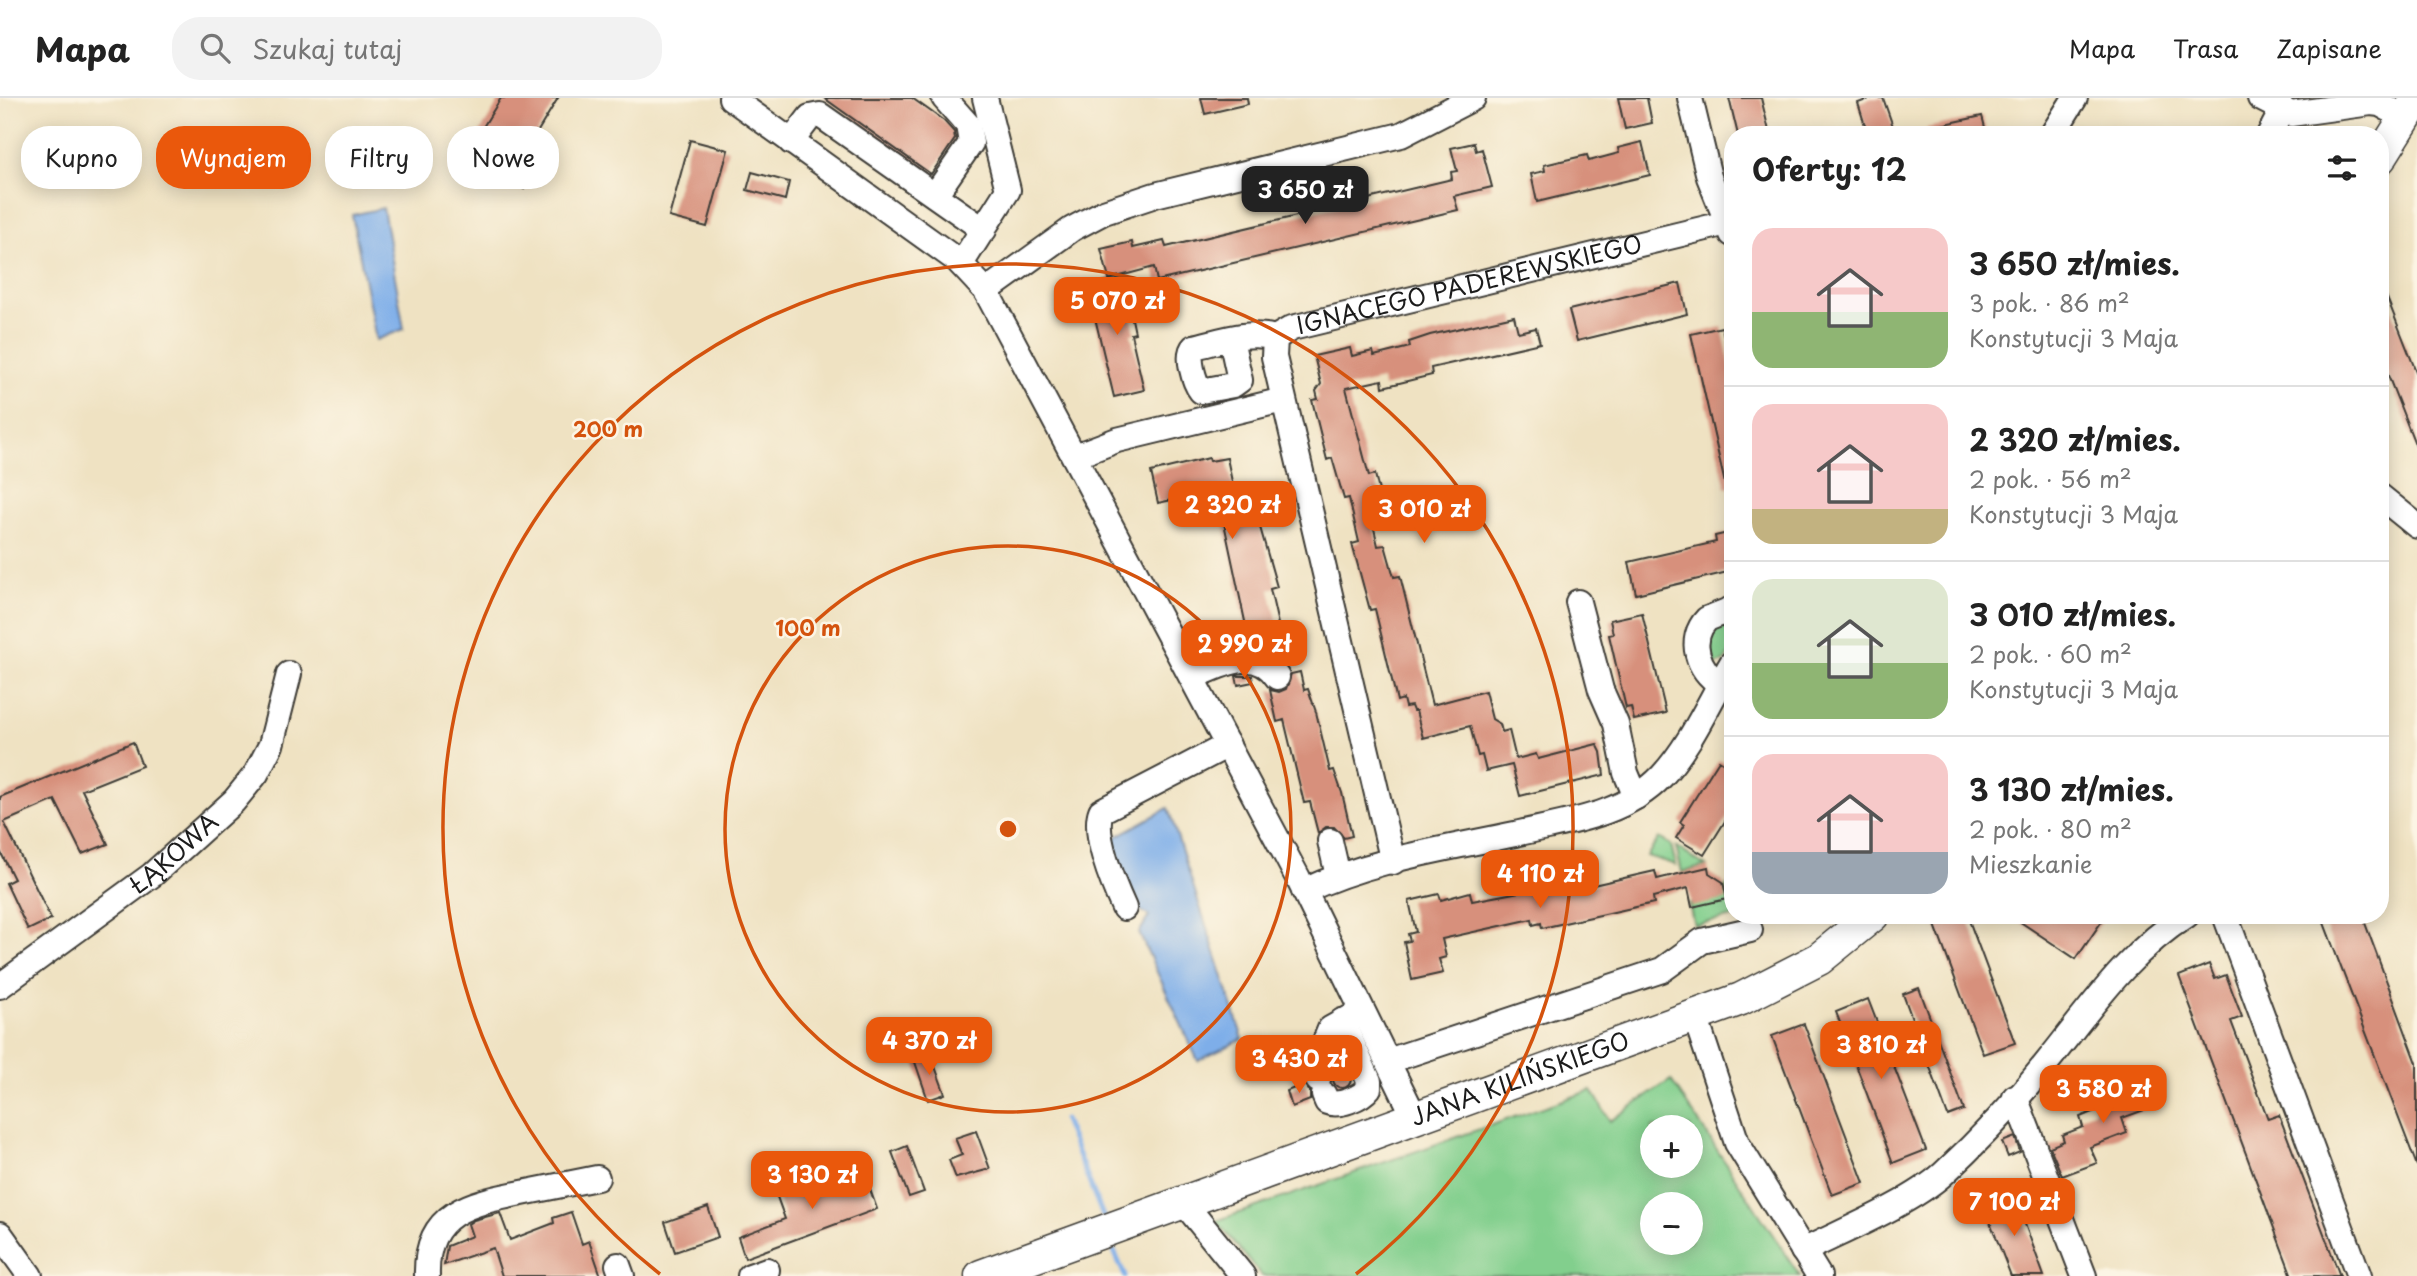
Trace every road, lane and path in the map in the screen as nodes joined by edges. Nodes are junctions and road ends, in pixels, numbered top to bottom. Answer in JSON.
{"nodes":[{"id":1,"x":731,"y":98,"type":"edge"},
{"id":2,"x":944,"y":98,"type":"edge"},
{"id":3,"x":985,"y":98,"type":"edge"},
{"id":4,"x":1472,"y":98,"type":"edge"},
{"id":5,"x":1690,"y":98,"type":"edge"},
{"id":6,"x":2075,"y":98,"type":"edge"},
{"id":7,"x":2273,"y":102,"type":"edge"},
{"id":8,"x":2411,"y":108,"type":"edge"},
{"id":9,"x":765,"y":110,"type":"edge"},
{"id":10,"x":2058,"y":126,"type":"edge"},
{"id":11,"x":2270,"y":126,"type":"edge"},
{"id":12,"x":791,"y":142,"type":"junction"},
{"id":13,"x":2389,"y":143,"type":"edge"},
{"id":14,"x":934,"y":195,"type":"junction"},
{"id":15,"x":1724,"y":213,"type":"edge"},
{"id":16,"x":1724,"y":229,"type":"edge"},
{"id":17,"x":984,"y":230,"type":"junction"},
{"id":18,"x":961,"y":264,"type":"junction"},
{"id":19,"x":986,"y":291,"type":"junction"},
{"id":20,"x":1275,"y":338,"type":"junction"},
{"id":21,"x":1231,"y":339,"type":"dead end"},
{"id":22,"x":1283,"y":400,"type":"junction"},
{"id":23,"x":1075,"y":456,"type":"junction"},
{"id":24,"x":2389,"y":503,"type":"edge"},
{"id":25,"x":2417,"y":526,"type":"edge"},
{"id":26,"x":1578,"y":602,"type":"dead end"},
{"id":27,"x":1724,"y":612,"type":"edge"},
{"id":28,"x":1724,"y":673,"type":"edge"},
{"id":29,"x":289,"y":674,"type":"dead end"},
{"id":30,"x":1193,"y":677,"type":"junction"},
{"id":31,"x":1278,"y":677,"type":"dead end"},
{"id":32,"x":1724,"y":677,"type":"edge"},
{"id":33,"x":1228,"y":745,"type":"junction"},
{"id":34,"x":1636,"y":797,"type":"junction"},
{"id":35,"x":1330,"y":841,"type":"dead end"},
{"id":36,"x":1393,"y":862,"type":"junction"},
{"id":37,"x":1338,"y":876,"type":"junction"},
{"id":38,"x":1304,"y":891,"type":"junction"},
{"id":39,"x":1124,"y":908,"type":"dead end"},
{"id":40,"x":1862,"y":924,"type":"edge"},
{"id":41,"x":2175,"y":924,"type":"edge"},
{"id":42,"x":2228,"y":924,"type":"edge"},
{"id":43,"x":1750,"y":930,"type":"dead end"},
{"id":44,"x":0,"y":986,"type":"edge"},
{"id":45,"x":1353,"y":1016,"type":"junction"},
{"id":46,"x":1695,"y":1016,"type":"junction"},
{"id":47,"x":1388,"y":1061,"type":"junction"},
{"id":48,"x":2015,"y":1097,"type":"junction"},
{"id":49,"x":1415,"y":1118,"type":"junction"},
{"id":50,"x":597,"y":1178,"type":"dead end"},
{"id":51,"x":1184,"y":1203,"type":"junction"},
{"id":52,"x":0,"y":1234,"type":"edge"},
{"id":53,"x":1803,"y":1251,"type":"junction"},
{"id":54,"x":30,"y":1276,"type":"edge"},
{"id":55,"x":427,"y":1276,"type":"edge"},
{"id":56,"x":981,"y":1276,"type":"edge"},
{"id":57,"x":1242,"y":1276,"type":"edge"},
{"id":58,"x":1819,"y":1276,"type":"edge"},
{"id":59,"x":2084,"y":1276,"type":"edge"},
{"id":60,"x":2359,"y":1276,"type":"edge"}],
"edges":[{"from":1,"to":9,"type":"street"},
{"from":2,"to":14,"type":"street"},
{"from":3,"to":17,"type":"street"},
{"from":4,"to":19,"type":"street"},
{"from":5,"to":15,"type":"street","name":"IGNACEGO PADEREWSKIEGO"},
{"from":6,"to":10,"type":"street"},
{"from":7,"to":8,"type":"street"},
{"from":7,"to":11,"type":"street"},
{"from":8,"to":13,"type":"main road"},
{"from":9,"to":12,"type":"street"},
{"from":12,"to":14,"type":"street"},
{"from":12,"to":18,"type":"street"},
{"from":14,"to":17,"type":"street"},
{"from":16,"to":20,"type":"street","name":"IGNACEGO PADEREWSKIEGO"},
{"from":17,"to":18,"type":"street"},
{"from":18,"to":19,"type":"street"},
{"from":19,"to":23,"type":"street"},
{"from":20,"to":21,"type":"street"},
{"from":20,"to":22,"type":"street","name":"IGNACEGO PADEREWSKIEGO"},
{"from":22,"to":23,"type":"street"},
{"from":22,"to":36,"type":"street","name":"IGNACEGO PADEREWSKIEGO"},
{"from":23,"to":30,"type":"street"},
{"from":24,"to":25,"type":"street"},
{"from":26,"to":34,"type":"street"},
{"from":27,"to":28,"type":"street"},
{"from":29,"to":44,"type":"street","name":"ŁĄKOWA"},
{"from":30,"to":31,"type":"street"},
{"from":30,"to":33,"type":"street"},
{"from":32,"to":34,"type":"street"},
{"from":33,"to":38,"type":"street"},
{"from":33,"to":39,"type":"street"},
{"from":34,"to":36,"type":"street"},
{"from":35,"to":37,"type":"street"},
{"from":36,"to":37,"type":"street"},
{"from":37,"to":38,"type":"street"},
{"from":38,"to":45,"type":"street"},
{"from":40,"to":46,"type":"main road","name":"JANA KILIŃSKIEGO"},
{"from":41,"to":48,"type":"street"},
{"from":42,"to":60,"type":"street"},
{"from":43,"to":47,"type":"street"},
{"from":45,"to":45,"type":"street"},
{"from":45,"to":47,"type":"street"},
{"from":46,"to":49,"type":"main road","name":"JANA KILIŃSKIEGO"},
{"from":46,"to":53,"type":"street"},
{"from":47,"to":49,"type":"street"},
{"from":48,"to":53,"type":"street"},
{"from":48,"to":59,"type":"street"},
{"from":49,"to":51,"type":"main road","name":"JANA KILIŃSKIEGO"},
{"from":50,"to":55,"type":"street"},
{"from":51,"to":56,"type":"main road","name":"JANA KILIŃSKIEGO"},
{"from":51,"to":57,"type":"street"},
{"from":52,"to":54,"type":"street"},
{"from":53,"to":58,"type":"street"}]}
